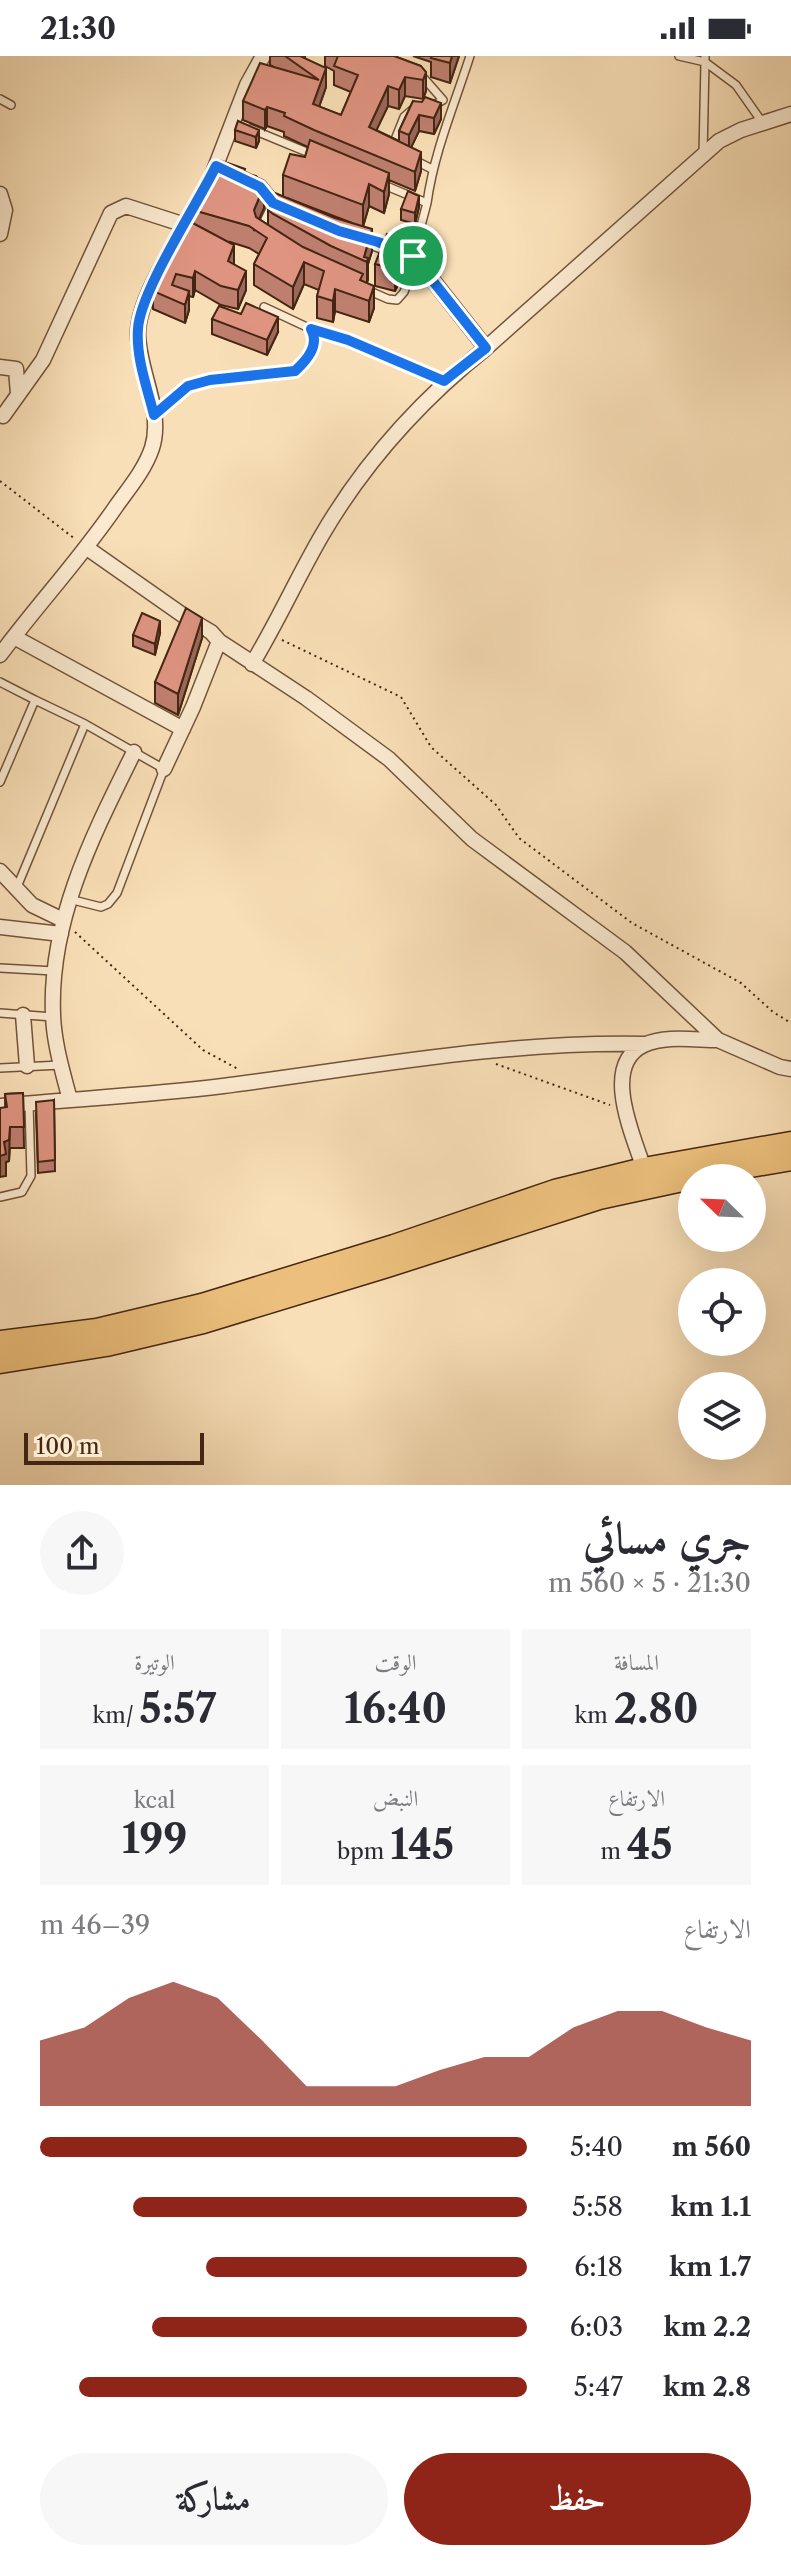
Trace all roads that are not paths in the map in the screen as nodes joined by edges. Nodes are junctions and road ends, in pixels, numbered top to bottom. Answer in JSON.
{"nodes":[{"id":1,"x":263,"y":56,"type":"edge"},
{"id":2,"x":470,"y":56,"type":"edge"},
{"id":3,"x":679,"y":56,"type":"edge"},
{"id":4,"x":705,"y":59,"type":"edge"},
{"id":5,"x":410,"y":69,"type":"edge"},
{"id":6,"x":0,"y":99,"type":"edge"},
{"id":7,"x":443,"y":100,"type":"junction"},
{"id":8,"x":455,"y":104,"type":"junction"},
{"id":9,"x":11,"y":105,"type":"dead end"},
{"id":10,"x":791,"y":114,"type":"edge"},
{"id":11,"x":762,"y":122,"type":"junction"},
{"id":12,"x":233,"y":123,"type":"junction"},
{"id":13,"x":703,"y":155,"type":"junction"},
{"id":14,"x":326,"y":160,"type":"edge"},
{"id":15,"x":216,"y":166,"type":"junction"},
{"id":16,"x":432,"y":169,"type":"junction"},
{"id":17,"x":369,"y":179,"type":"edge"},
{"id":18,"x":0,"y":194,"type":"edge"},
{"id":19,"x":273,"y":203,"type":"junction"},
{"id":20,"x":427,"y":203,"type":"junction"},
{"id":21,"x":303,"y":216,"type":"edge"},
{"id":22,"x":185,"y":225,"type":"junction"},
{"id":23,"x":339,"y":231,"type":"edge"},
{"id":24,"x":0,"y":234,"type":"edge"},
{"id":25,"x":262,"y":237,"type":"edge"},
{"id":26,"x":414,"y":257,"type":"junction"},
{"id":27,"x":354,"y":284,"type":"edge"},
{"id":28,"x":264,"y":307,"type":"edge"},
{"id":29,"x":486,"y":348,"type":"junction"},
{"id":30,"x":0,"y":367,"type":"edge"},
{"id":31,"x":18,"y":394,"type":"junction"},
{"id":32,"x":154,"y":415,"type":"junction"},
{"id":33,"x":3,"y":416,"type":"dead end"},
{"id":34,"x":87,"y":548,"type":"junction"},
{"id":35,"x":14,"y":637,"type":"junction"},
{"id":36,"x":219,"y":641,"type":"junction"},
{"id":37,"x":0,"y":655,"type":"edge"},
{"id":38,"x":252,"y":664,"type":"junction"},
{"id":39,"x":0,"y":682,"type":"edge"},
{"id":40,"x":35,"y":700,"type":"junction"},
{"id":41,"x":85,"y":724,"type":"junction"},
{"id":42,"x":183,"y":729,"type":"junction"},
{"id":43,"x":134,"y":752,"type":"junction"},
{"id":44,"x":164,"y":769,"type":"junction"},
{"id":45,"x":0,"y":782,"type":"edge"},
{"id":46,"x":0,"y":871,"type":"edge"},
{"id":47,"x":17,"y":887,"type":"junction"},
{"id":48,"x":69,"y":899,"type":"junction"},
{"id":49,"x":0,"y":927,"type":"edge"},
{"id":50,"x":62,"y":927,"type":"junction"},
{"id":51,"x":0,"y":968,"type":"edge"},
{"id":52,"x":54,"y":971,"type":"junction"},
{"id":53,"x":0,"y":1013,"type":"edge"},
{"id":54,"x":23,"y":1015,"type":"junction"},
{"id":55,"x":53,"y":1017,"type":"junction"},
{"id":56,"x":718,"y":1040,"type":"junction"},
{"id":57,"x":644,"y":1044,"type":"junction"},
{"id":58,"x":61,"y":1065,"type":"junction"},
{"id":59,"x":27,"y":1066,"type":"junction"},
{"id":60,"x":0,"y":1068,"type":"edge"},
{"id":61,"x":791,"y":1069,"type":"edge"},
{"id":62,"x":70,"y":1100,"type":"junction"},
{"id":63,"x":29,"y":1103,"type":"junction"},
{"id":64,"x":0,"y":1106,"type":"edge"},
{"id":65,"x":791,"y":1143,"type":"edge"},
{"id":66,"x":791,"y":1159,"type":"edge"},
{"id":67,"x":644,"y":1169,"type":"junction"},
{"id":68,"x":0,"y":1197,"type":"edge"},
{"id":69,"x":0,"y":1342,"type":"edge"},
{"id":70,"x":0,"y":1362,"type":"edge"}],
"edges":[{"from":1,"to":12,"type":"street"},
{"from":2,"to":8,"type":"lane"},
{"from":3,"to":4,"type":"lane"},
{"from":4,"to":11,"type":"lane"},
{"from":4,"to":13,"type":"lane"},
{"from":5,"to":7,"type":"lane"},
{"from":6,"to":9,"type":"lane"},
{"from":7,"to":8,"type":"lane"},
{"from":7,"to":16,"type":"lane"},
{"from":8,"to":16,"type":"lane"},
{"from":10,"to":11,"type":"street"},
{"from":11,"to":13,"type":"street"},
{"from":12,"to":14,"type":"lane"},
{"from":12,"to":15,"type":"street"},
{"from":13,"to":29,"type":"street"},
{"from":15,"to":19,"type":"street"},
{"from":15,"to":22,"type":"street"},
{"from":16,"to":20,"type":"lane"},
{"from":17,"to":20,"type":"lane"},
{"from":18,"to":24,"type":"street"},
{"from":19,"to":21,"type":"street"},
{"from":19,"to":25,"type":"lane"},
{"from":20,"to":26,"type":"lane"},
{"from":22,"to":31,"type":"street"},
{"from":22,"to":32,"type":"street"},
{"from":23,"to":26,"type":"street"},
{"from":26,"to":27,"type":"lane"},
{"from":26,"to":29,"type":"street"},
{"from":28,"to":32,"type":"lane"},
{"from":29,"to":38,"type":"street"},
{"from":30,"to":31,"type":"street"},
{"from":31,"to":33,"type":"street"},
{"from":32,"to":34,"type":"street"},
{"from":34,"to":35,"type":"street"},
{"from":34,"to":36,"type":"street"},
{"from":35,"to":37,"type":"street"},
{"from":35,"to":42,"type":"street"},
{"from":36,"to":38,"type":"street"},
{"from":36,"to":42,"type":"street"},
{"from":38,"to":56,"type":"street"},
{"from":39,"to":40,"type":"lane"},
{"from":40,"to":41,"type":"lane"},
{"from":40,"to":45,"type":"lane"},
{"from":41,"to":43,"type":"lane"},
{"from":41,"to":47,"type":"lane"},
{"from":42,"to":44,"type":"street"},
{"from":43,"to":44,"type":"lane"},
{"from":43,"to":48,"type":"street"},
{"from":44,"to":48,"type":"lane"},
{"from":46,"to":47,"type":"street"},
{"from":47,"to":50,"type":"street"},
{"from":48,"to":50,"type":"street"},
{"from":49,"to":50,"type":"street"},
{"from":50,"to":52,"type":"street"},
{"from":51,"to":52,"type":"lane"},
{"from":52,"to":55,"type":"street"},
{"from":53,"to":54,"type":"lane"},
{"from":54,"to":55,"type":"lane"},
{"from":54,"to":59,"type":"street"},
{"from":55,"to":58,"type":"street"},
{"from":56,"to":57,"type":"street"},
{"from":56,"to":61,"type":"street"},
{"from":57,"to":62,"type":"street"},
{"from":57,"to":67,"type":"street"},
{"from":58,"to":59,"type":"lane"},
{"from":58,"to":62,"type":"street"},
{"from":59,"to":60,"type":"lane"},
{"from":62,"to":63,"type":"street"},
{"from":63,"to":64,"type":"street"},
{"from":63,"to":68,"type":"lane"},
{"from":65,"to":67,"type":"highway"},
{"from":66,"to":70,"type":"highway"},
{"from":67,"to":69,"type":"highway"}]}
